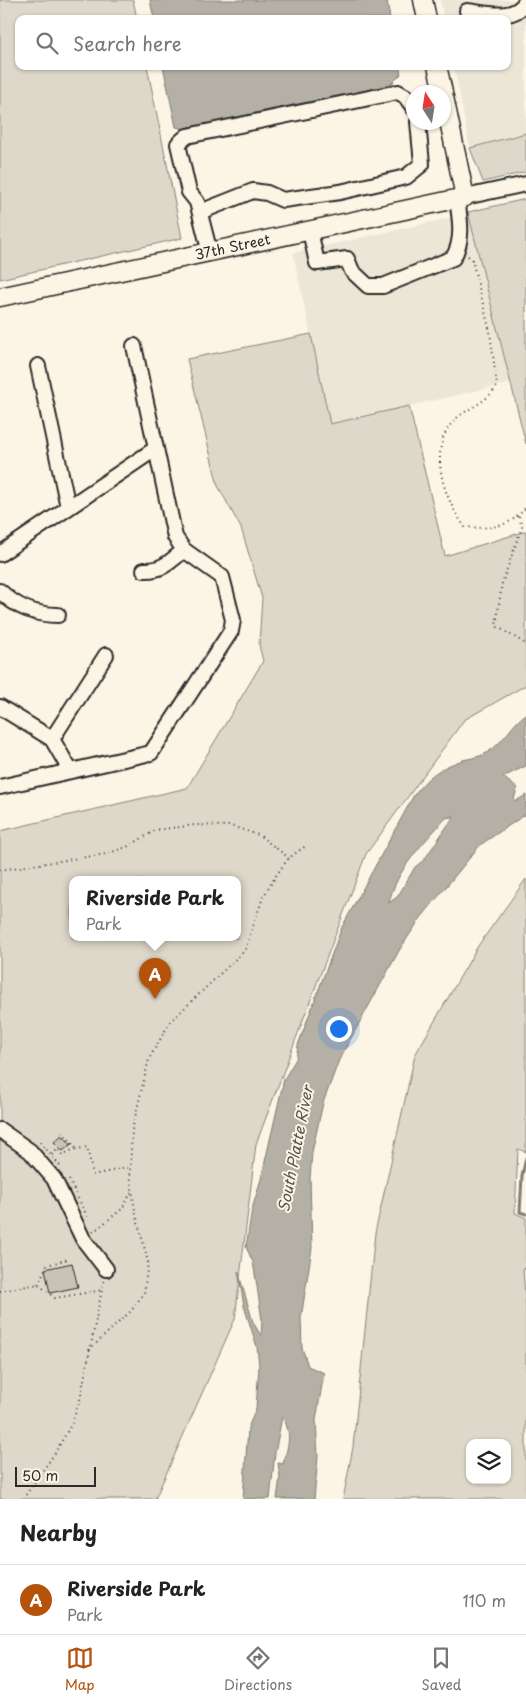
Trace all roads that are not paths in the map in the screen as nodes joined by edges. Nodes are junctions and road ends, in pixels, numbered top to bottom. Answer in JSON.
{"nodes":[{"id":1,"x":422,"y":0,"type":"edge"},
{"id":2,"x":526,"y":1,"type":"edge"},
{"id":3,"x":466,"y":10,"type":"edge"},
{"id":4,"x":425,"y":15,"type":"edge"},
{"id":5,"x":438,"y":70,"type":"edge"},
{"id":6,"x":441,"y":85,"type":"edge"},
{"id":7,"x":406,"y":97,"type":"edge"},
{"id":8,"x":419,"y":130,"type":"edge"},
{"id":9,"x":450,"y":130,"type":"edge"},
{"id":10,"x":526,"y":184,"type":"edge"},
{"id":11,"x":461,"y":198,"type":"junction"},
{"id":12,"x":200,"y":212,"type":"junction"},
{"id":13,"x":310,"y":231,"type":"junction"},
{"id":14,"x":210,"y":253,"type":"junction"},
{"id":15,"x":0,"y":297,"type":"edge"},
{"id":16,"x":134,"y":346,"type":"dead end"},
{"id":17,"x":38,"y":366,"type":"dead end"},
{"id":18,"x":155,"y":449,"type":"junction"},
{"id":19,"x":68,"y":507,"type":"junction"},
{"id":20,"x":184,"y":550,"type":"junction"},
{"id":21,"x":0,"y":554,"type":"edge"},
{"id":22,"x":144,"y":570,"type":"dead end"},
{"id":23,"x":0,"y":591,"type":"edge"},
{"id":24,"x":58,"y":614,"type":"dead end"},
{"id":25,"x":106,"y":655,"type":"dead end"},
{"id":26,"x":0,"y":706,"type":"edge"},
{"id":27,"x":52,"y":740,"type":"junction"},
{"id":28,"x":70,"y":770,"type":"junction"},
{"id":29,"x":0,"y":787,"type":"edge"},
{"id":30,"x":0,"y":1130,"type":"edge"},
{"id":31,"x":106,"y":1269,"type":"road end"}],
"edges":[{"from":1,"to":4,"type":"main road"},
{"from":2,"to":3,"type":"street"},
{"from":5,"to":6,"type":"main road"},
{"from":7,"to":12,"type":"street"},
{"from":8,"to":12,"type":"street"},
{"from":9,"to":11,"type":"main road"},
{"from":10,"to":11,"type":"street"},
{"from":11,"to":13,"type":"main road","name":"37th Street"},
{"from":11,"to":13,"type":"street"},
{"from":12,"to":14,"type":"street"},
{"from":13,"to":14,"type":"main road","name":"37th Street"},
{"from":14,"to":15,"type":"main road","name":"37th Street"},
{"from":16,"to":18,"type":"street"},
{"from":17,"to":19,"type":"street"},
{"from":18,"to":19,"type":"street"},
{"from":18,"to":20,"type":"street"},
{"from":19,"to":21,"type":"street"},
{"from":20,"to":22,"type":"street"},
{"from":20,"to":28,"type":"street"},
{"from":23,"to":24,"type":"street"},
{"from":25,"to":27,"type":"street"},
{"from":26,"to":27,"type":"street"},
{"from":27,"to":28,"type":"street"},
{"from":28,"to":29,"type":"street"},
{"from":30,"to":31,"type":"street"}]}
